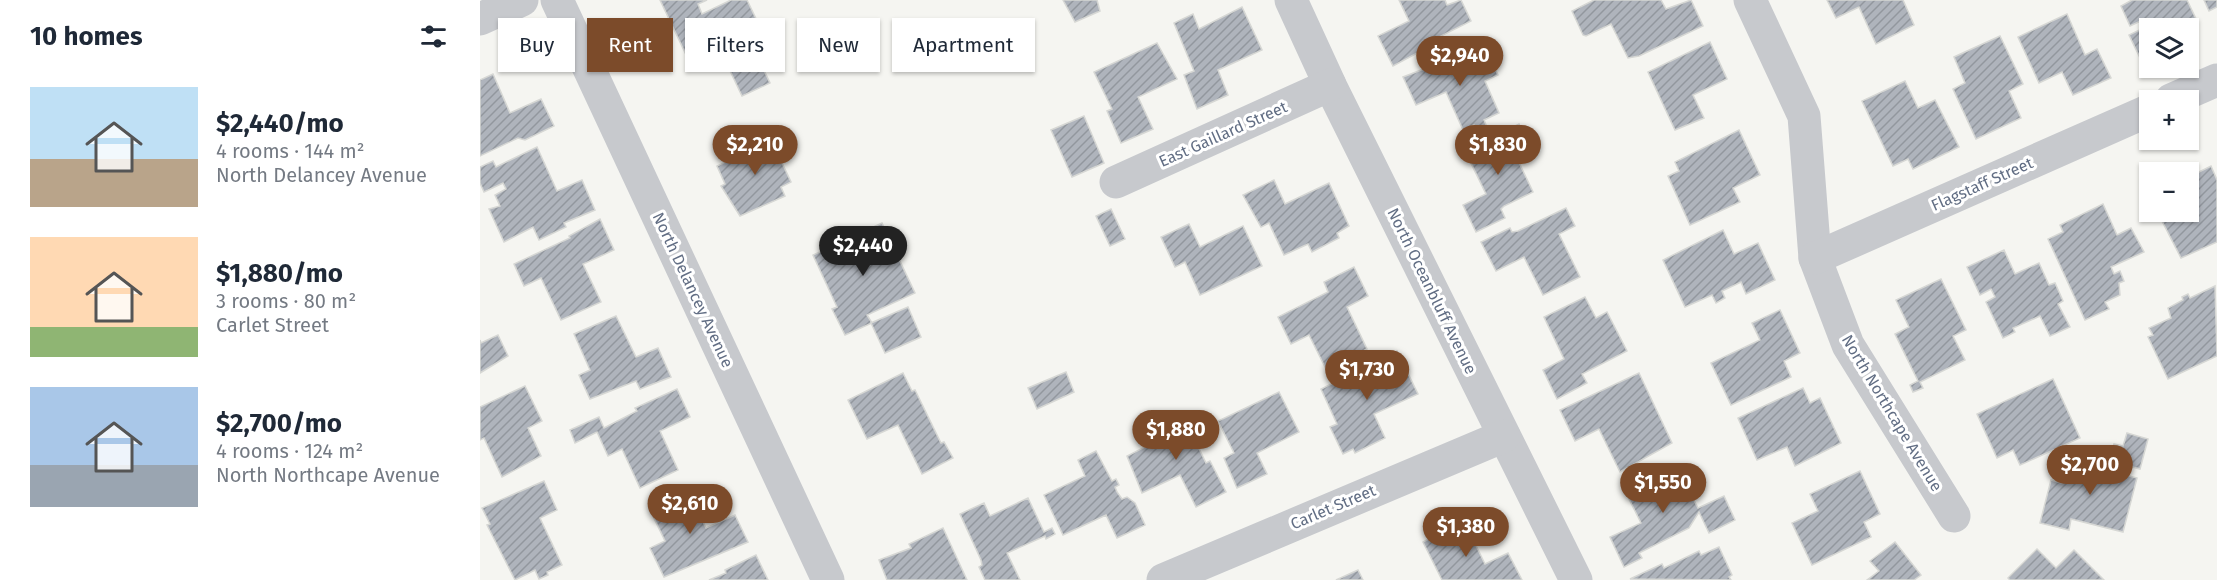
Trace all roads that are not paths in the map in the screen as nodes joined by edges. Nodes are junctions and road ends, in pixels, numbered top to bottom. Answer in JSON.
{"nodes":[{"id":1,"x":522,"y":0,"type":"edge"},
{"id":2,"x":557,"y":0,"type":"edge"},
{"id":3,"x":1291,"y":0,"type":"edge"},
{"id":4,"x":1750,"y":0,"type":"edge"},
{"id":5,"x":480,"y":19,"type":"edge"},
{"id":6,"x":1330,"y":85,"type":"junction"},
{"id":7,"x":2215,"y":86,"type":"edge"},
{"id":8,"x":2199,"y":91,"type":"edge"},
{"id":9,"x":2139,"y":115,"type":"edge"},
{"id":10,"x":1116,"y":182,"type":"dead end"},
{"id":11,"x":1815,"y":258,"type":"junction"},
{"id":12,"x":1504,"y":436,"type":"junction"},
{"id":13,"x":1954,"y":516,"type":"dead end"},
{"id":14,"x":1214,"y":570,"type":"edge"},
{"id":15,"x":828,"y":580,"type":"edge"},
{"id":16,"x":1163,"y":580,"type":"edge"},
{"id":17,"x":1576,"y":580,"type":"edge"}],
"edges":[{"from":1,"to":5,"type":"street"},
{"from":2,"to":15,"type":"street","name":"North Delancey Avenue"},
{"from":3,"to":6,"type":"street","name":"North Oceanbluff Avenue"},
{"from":4,"to":11,"type":"street","name":"North Northcape Avenue"},
{"from":6,"to":10,"type":"street","name":"East Gaillard Street"},
{"from":6,"to":12,"type":"street","name":"North Oceanbluff Avenue"},
{"from":7,"to":8,"type":"street"},
{"from":9,"to":11,"type":"street","name":"Flagstaff Street"},
{"from":11,"to":13,"type":"street","name":"North Northcape Avenue"},
{"from":12,"to":14,"type":"street","name":"Carlet Street"},
{"from":12,"to":17,"type":"street","name":"North Oceanbluff Avenue"},
{"from":14,"to":16,"type":"street","name":"Carlet Street"}]}
